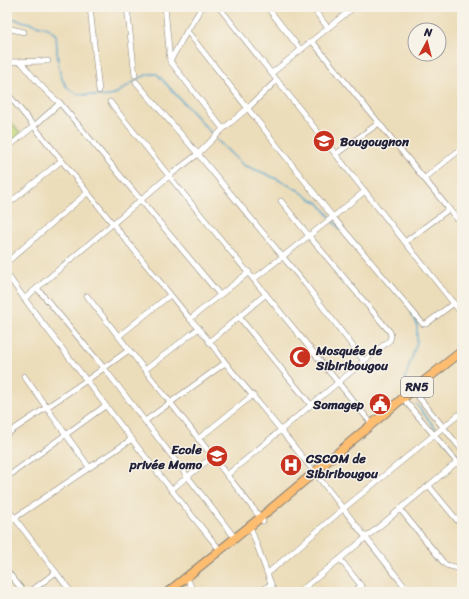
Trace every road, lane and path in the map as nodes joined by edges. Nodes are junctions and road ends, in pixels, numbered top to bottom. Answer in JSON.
{"nodes":[{"id":1,"x":90,"y":7,"type":"edge"},
{"id":2,"x":127,"y":7,"type":"edge"},
{"id":3,"x":164,"y":7,"type":"edge"},
{"id":4,"x":202,"y":7,"type":"edge"},
{"id":5,"x":219,"y":7,"type":"edge"},
{"id":6,"x":267,"y":7,"type":"edge"},
{"id":7,"x":312,"y":7,"type":"edge"},
{"id":8,"x":354,"y":7,"type":"edge"},
{"id":9,"x":7,"y":28,"type":"edge"},
{"id":10,"x":328,"y":28,"type":"junction"},
{"id":11,"x":187,"y":31,"type":"junction"},
{"id":12,"x":24,"y":32,"type":"dead end"},
{"id":13,"x":312,"y":41,"type":"junction"},
{"id":14,"x":301,"y":50,"type":"junction"},
{"id":15,"x":170,"y":61,"type":"junction"},
{"id":16,"x":7,"y":62,"type":"edge"},
{"id":17,"x":21,"y":62,"type":"junction"},
{"id":18,"x":48,"y":62,"type":"dead end"},
{"id":19,"x":272,"y":73,"type":"junction"},
{"id":20,"x":135,"y":75,"type":"dead end"},
{"id":21,"x":278,"y":80,"type":"junction"},
{"id":22,"x":136,"y":82,"type":"dead end"},
{"id":23,"x":99,"y":91,"type":"dead end"},
{"id":24,"x":7,"y":93,"type":"edge"},
{"id":25,"x":12,"y":100,"type":"junction"},
{"id":26,"x":110,"y":102,"type":"dead end"},
{"id":27,"x":60,"y":103,"type":"junction"},
{"id":28,"x":7,"y":104,"type":"edge"},
{"id":29,"x":248,"y":108,"type":"junction"},
{"id":30,"x":379,"y":123,"type":"junction"},
{"id":31,"x":34,"y":126,"type":"junction"},
{"id":32,"x":223,"y":130,"type":"junction"},
{"id":33,"x":7,"y":148,"type":"edge"},
{"id":34,"x":462,"y":148,"type":"edge"},
{"id":35,"x":198,"y":154,"type":"junction"},
{"id":36,"x":336,"y":154,"type":"junction"},
{"id":37,"x":61,"y":161,"type":"junction"},
{"id":38,"x":170,"y":176,"type":"junction"},
{"id":39,"x":425,"y":178,"type":"junction"},
{"id":40,"x":365,"y":191,"type":"junction"},
{"id":41,"x":87,"y":193,"type":"junction"},
{"id":42,"x":141,"y":200,"type":"junction"},
{"id":43,"x":281,"y":201,"type":"dead end"},
{"id":44,"x":7,"y":205,"type":"edge"},
{"id":45,"x":449,"y":209,"type":"junction"},
{"id":46,"x":334,"y":217,"type":"junction"},
{"id":47,"x":112,"y":224,"type":"junction"},
{"id":48,"x":462,"y":225,"type":"edge"},
{"id":49,"x":309,"y":236,"type":"junction"},
{"id":50,"x":405,"y":242,"type":"junction"},
{"id":51,"x":282,"y":256,"type":"junction"},
{"id":52,"x":7,"y":262,"type":"edge"},
{"id":53,"x":249,"y":272,"type":"junction"},
{"id":54,"x":7,"y":274,"type":"edge"},
{"id":55,"x":254,"y":279,"type":"junction"},
{"id":56,"x":37,"y":288,"type":"junction"},
{"id":57,"x":266,"y":294,"type":"junction"},
{"id":58,"x":170,"y":295,"type":"junction"},
{"id":59,"x":220,"y":295,"type":"junction"},
{"id":60,"x":87,"y":296,"type":"dead end"},
{"id":61,"x":24,"y":299,"type":"junction"},
{"id":62,"x":454,"y":303,"type":"junction"},
{"id":63,"x":462,"y":314,"type":"edge"},
{"id":64,"x":239,"y":317,"type":"junction"},
{"id":65,"x":190,"y":319,"type":"junction"},
{"id":66,"x":199,"y":328,"type":"junction"},
{"id":67,"x":119,"y":336,"type":"junction"},
{"id":68,"x":209,"y":342,"type":"junction"},
{"id":69,"x":129,"y":350,"type":"junction"},
{"id":70,"x":462,"y":351,"type":"edge"},
{"id":71,"x":462,"y":357,"type":"edge"},
{"id":72,"x":364,"y":360,"type":"junction"},
{"id":73,"x":225,"y":363,"type":"junction"},
{"id":74,"x":104,"y":368,"type":"junction"},
{"id":75,"x":145,"y":370,"type":"junction"},
{"id":76,"x":24,"y":376,"type":"dead end"},
{"id":77,"x":87,"y":380,"type":"junction"},
{"id":78,"x":338,"y":383,"type":"junction"},
{"id":79,"x":416,"y":394,"type":"junction"},
{"id":80,"x":253,"y":395,"type":"junction"},
{"id":81,"x":406,"y":402,"type":"junction"},
{"id":82,"x":170,"y":403,"type":"junction"},
{"id":83,"x":311,"y":405,"type":"junction"},
{"id":84,"x":105,"y":406,"type":"junction"},
{"id":85,"x":47,"y":408,"type":"junction"},
{"id":86,"x":462,"y":412,"type":"edge"},
{"id":87,"x":146,"y":421,"type":"junction"},
{"id":88,"x":372,"y":424,"type":"junction"},
{"id":89,"x":443,"y":428,"type":"junction"},
{"id":90,"x":281,"y":430,"type":"junction"},
{"id":91,"x":7,"y":434,"type":"edge"},
{"id":92,"x":65,"y":434,"type":"junction"},
{"id":93,"x":434,"y":435,"type":"junction"},
{"id":94,"x":132,"y":439,"type":"junction"},
{"id":95,"x":198,"y":439,"type":"junction"},
{"id":96,"x":462,"y":450,"type":"edge"},
{"id":97,"x":212,"y":457,"type":"junction"},
{"id":98,"x":457,"y":462,"type":"junction"},
{"id":99,"x":89,"y":468,"type":"junction"},
{"id":100,"x":462,"y":468,"type":"edge"},
{"id":101,"x":317,"y":474,"type":"junction"},
{"id":102,"x":227,"y":475,"type":"junction"},
{"id":103,"x":188,"y":476,"type":"junction"},
{"id":104,"x":7,"y":477,"type":"edge"},
{"id":105,"x":429,"y":486,"type":"junction"},
{"id":106,"x":171,"y":490,"type":"junction"},
{"id":107,"x":7,"y":508,"type":"edge"},
{"id":108,"x":343,"y":509,"type":"junction"},
{"id":109,"x":400,"y":509,"type":"junction"},
{"id":110,"x":15,"y":518,"type":"junction"},
{"id":111,"x":261,"y":520,"type":"junction"},
{"id":112,"x":7,"y":523,"type":"edge"},
{"id":113,"x":462,"y":526,"type":"edge"},
{"id":114,"x":251,"y":528,"type":"junction"},
{"id":115,"x":235,"y":538,"type":"junction"},
{"id":116,"x":366,"y":538,"type":"junction"},
{"id":117,"x":220,"y":550,"type":"junction"},
{"id":118,"x":340,"y":559,"type":"junction"},
{"id":119,"x":462,"y":569,"type":"edge"},
{"id":120,"x":7,"y":571,"type":"edge"},
{"id":121,"x":56,"y":572,"type":"junction"},
{"id":122,"x":268,"y":573,"type":"junction"},
{"id":123,"x":189,"y":582,"type":"junction"},
{"id":124,"x":271,"y":584,"type":"junction"},
{"id":125,"x":361,"y":586,"type":"junction"},
{"id":126,"x":24,"y":592,"type":"edge"},
{"id":127,"x":30,"y":592,"type":"edge"},
{"id":128,"x":71,"y":592,"type":"edge"},
{"id":129,"x":168,"y":592,"type":"edge"},
{"id":130,"x":177,"y":592,"type":"edge"},
{"id":131,"x":193,"y":592,"type":"edge"},
{"id":132,"x":260,"y":592,"type":"edge"},
{"id":133,"x":274,"y":592,"type":"edge"},
{"id":134,"x":299,"y":592,"type":"edge"},
{"id":135,"x":354,"y":592,"type":"edge"},
{"id":136,"x":366,"y":592,"type":"edge"},
{"id":137,"x":409,"y":592,"type":"edge"}],
"edges":[{"from":1,"to":23,"type":"street"},
{"from":2,"to":20,"type":"street"},
{"from":3,"to":15,"type":"street"},
{"from":4,"to":11,"type":"street"},
{"from":5,"to":19,"type":"street"},
{"from":6,"to":14,"type":"street"},
{"from":7,"to":10,"type":"street"},
{"from":8,"to":10,"type":"street"},
{"from":9,"to":12,"type":"street"},
{"from":10,"to":13,"type":"street"},
{"from":11,"to":15,"type":"street"},
{"from":11,"to":29,"type":"street"},
{"from":13,"to":14,"type":"street"},
{"from":13,"to":30,"type":"street"},
{"from":14,"to":19,"type":"street"},
{"from":15,"to":32,"type":"street"},
{"from":16,"to":17,"type":"street"},
{"from":17,"to":18,"type":"street"},
{"from":17,"to":27,"type":"street"},
{"from":19,"to":21,"type":"street"},
{"from":21,"to":29,"type":"street"},
{"from":21,"to":36,"type":"street"},
{"from":22,"to":35,"type":"street"},
{"from":24,"to":25,"type":"street"},
{"from":25,"to":28,"type":"street"},
{"from":25,"to":31,"type":"street"},
{"from":26,"to":38,"type":"street"},
{"from":27,"to":31,"type":"street"},
{"from":27,"to":42,"type":"street"},
{"from":29,"to":32,"type":"street"},
{"from":29,"to":46,"type":"street"},
{"from":30,"to":36,"type":"street"},
{"from":30,"to":39,"type":"street"},
{"from":31,"to":33,"type":"street"},
{"from":31,"to":37,"type":"street"},
{"from":32,"to":35,"type":"street"},
{"from":34,"to":39,"type":"street"},
{"from":35,"to":38,"type":"street"},
{"from":35,"to":51,"type":"street"},
{"from":36,"to":40,"type":"street"},
{"from":37,"to":41,"type":"street"},
{"from":37,"to":44,"type":"street"},
{"from":38,"to":42,"type":"street"},
{"from":38,"to":53,"type":"street"},
{"from":39,"to":45,"type":"street"},
{"from":40,"to":46,"type":"street"},
{"from":40,"to":50,"type":"street"},
{"from":41,"to":47,"type":"street"},
{"from":41,"to":52,"type":"street"},
{"from":42,"to":47,"type":"street"},
{"from":42,"to":59,"type":"street"},
{"from":43,"to":49,"type":"street"},
{"from":45,"to":48,"type":"street"},
{"from":45,"to":50,"type":"street"},
{"from":46,"to":49,"type":"street"},
{"from":46,"to":62,"type":"street"},
{"from":47,"to":56,"type":"street"},
{"from":47,"to":58,"type":"street"},
{"from":49,"to":51,"type":"street"},
{"from":49,"to":72,"type":"street"},
{"from":50,"to":62,"type":"street"},
{"from":51,"to":55,"type":"street"},
{"from":51,"to":72,"type":"street"},
{"from":53,"to":55,"type":"street"},
{"from":53,"to":59,"type":"street"},
{"from":54,"to":61,"type":"street"},
{"from":55,"to":57,"type":"street"},
{"from":56,"to":61,"type":"street"},
{"from":56,"to":74,"type":"street"},
{"from":57,"to":64,"type":"street"},
{"from":57,"to":78,"type":"street"},
{"from":58,"to":65,"type":"street"},
{"from":58,"to":67,"type":"street"},
{"from":59,"to":65,"type":"street"},
{"from":60,"to":67,"type":"street"},
{"from":61,"to":77,"type":"street"},
{"from":62,"to":63,"type":"street"},
{"from":64,"to":68,"type":"street"},
{"from":64,"to":83,"type":"street"},
{"from":65,"to":66,"type":"street"},
{"from":66,"to":68,"type":"street"},
{"from":66,"to":75,"type":"street"},
{"from":67,"to":69,"type":"street"},
{"from":68,"to":73,"type":"street"},
{"from":69,"to":74,"type":"street"},
{"from":69,"to":75,"type":"street"},
{"from":70,"to":88,"type":"highway","number":"RN5"},
{"from":71,"to":79,"type":"highway","number":"RN5"},
{"from":72,"to":78,"type":"street"},
{"from":73,"to":80,"type":"street"},
{"from":73,"to":82,"type":"street"},
{"from":74,"to":77,"type":"street"},
{"from":74,"to":87,"type":"street"},
{"from":75,"to":82,"type":"street"},
{"from":76,"to":85,"type":"street"},
{"from":77,"to":84,"type":"street"},
{"from":77,"to":85,"type":"street"},
{"from":78,"to":83,"type":"street"},
{"from":78,"to":88,"type":"street"},
{"from":79,"to":81,"type":"highway","number":"RN5"},
{"from":79,"to":89,"type":"street"},
{"from":80,"to":90,"type":"street"},
{"from":80,"to":95,"type":"street"},
{"from":81,"to":93,"type":"street"},
{"from":81,"to":101,"type":"highway","number":"RN5"},
{"from":82,"to":87,"type":"street"},
{"from":82,"to":95,"type":"street"},
{"from":83,"to":90,"type":"street"},
{"from":84,"to":92,"type":"street"},
{"from":84,"to":94,"type":"street"},
{"from":85,"to":91,"type":"street"},
{"from":85,"to":92,"type":"street"},
{"from":86,"to":89,"type":"street"},
{"from":87,"to":103,"type":"street"},
{"from":88,"to":101,"type":"highway","number":"RN5"},
{"from":89,"to":93,"type":"street"},
{"from":89,"to":96,"type":"street"},
{"from":90,"to":101,"type":"street"},
{"from":90,"to":102,"type":"street"},
{"from":92,"to":99,"type":"street"},
{"from":92,"to":104,"type":"street"},
{"from":93,"to":98,"type":"street"},
{"from":93,"to":108,"type":"street"},
{"from":94,"to":99,"type":"street"},
{"from":94,"to":106,"type":"street"},
{"from":95,"to":97,"type":"street"},
{"from":97,"to":102,"type":"street"},
{"from":97,"to":103,"type":"street"},
{"from":98,"to":100,"type":"street"},
{"from":98,"to":105,"type":"street"},
{"from":99,"to":110,"type":"street"},
{"from":101,"to":108,"type":"street"},
{"from":101,"to":111,"type":"highway","number":"RN5"},
{"from":102,"to":111,"type":"street"},
{"from":103,"to":106,"type":"street"},
{"from":103,"to":115,"type":"street"},
{"from":105,"to":109,"type":"street"},
{"from":105,"to":113,"type":"street"},
{"from":106,"to":117,"type":"street"},
{"from":107,"to":110,"type":"street"},
{"from":108,"to":116,"type":"street"},
{"from":108,"to":122,"type":"street"},
{"from":109,"to":116,"type":"street"},
{"from":109,"to":119,"type":"street"},
{"from":110,"to":112,"type":"street"},
{"from":110,"to":121,"type":"street"},
{"from":111,"to":114,"type":"highway","number":"RN5"},
{"from":114,"to":115,"type":"highway","number":"RN5"},
{"from":114,"to":122,"type":"street"},
{"from":114,"to":123,"type":"highway","number":"RN5"},
{"from":115,"to":117,"type":"highway","number":"RN5"},
{"from":116,"to":118,"type":"street"},
{"from":116,"to":137,"type":"street"},
{"from":117,"to":129,"type":"highway","number":"RN5"},
{"from":118,"to":125,"type":"street"},
{"from":118,"to":134,"type":"street"},
{"from":120,"to":126,"type":"street"},
{"from":121,"to":127,"type":"street"},
{"from":121,"to":128,"type":"street"},
{"from":122,"to":124,"type":"street"},
{"from":123,"to":130,"type":"highway","number":"RN5"},
{"from":123,"to":131,"type":"street"},
{"from":124,"to":132,"type":"street"},
{"from":124,"to":133,"type":"street"},
{"from":125,"to":135,"type":"street"},
{"from":125,"to":136,"type":"street"}]}
